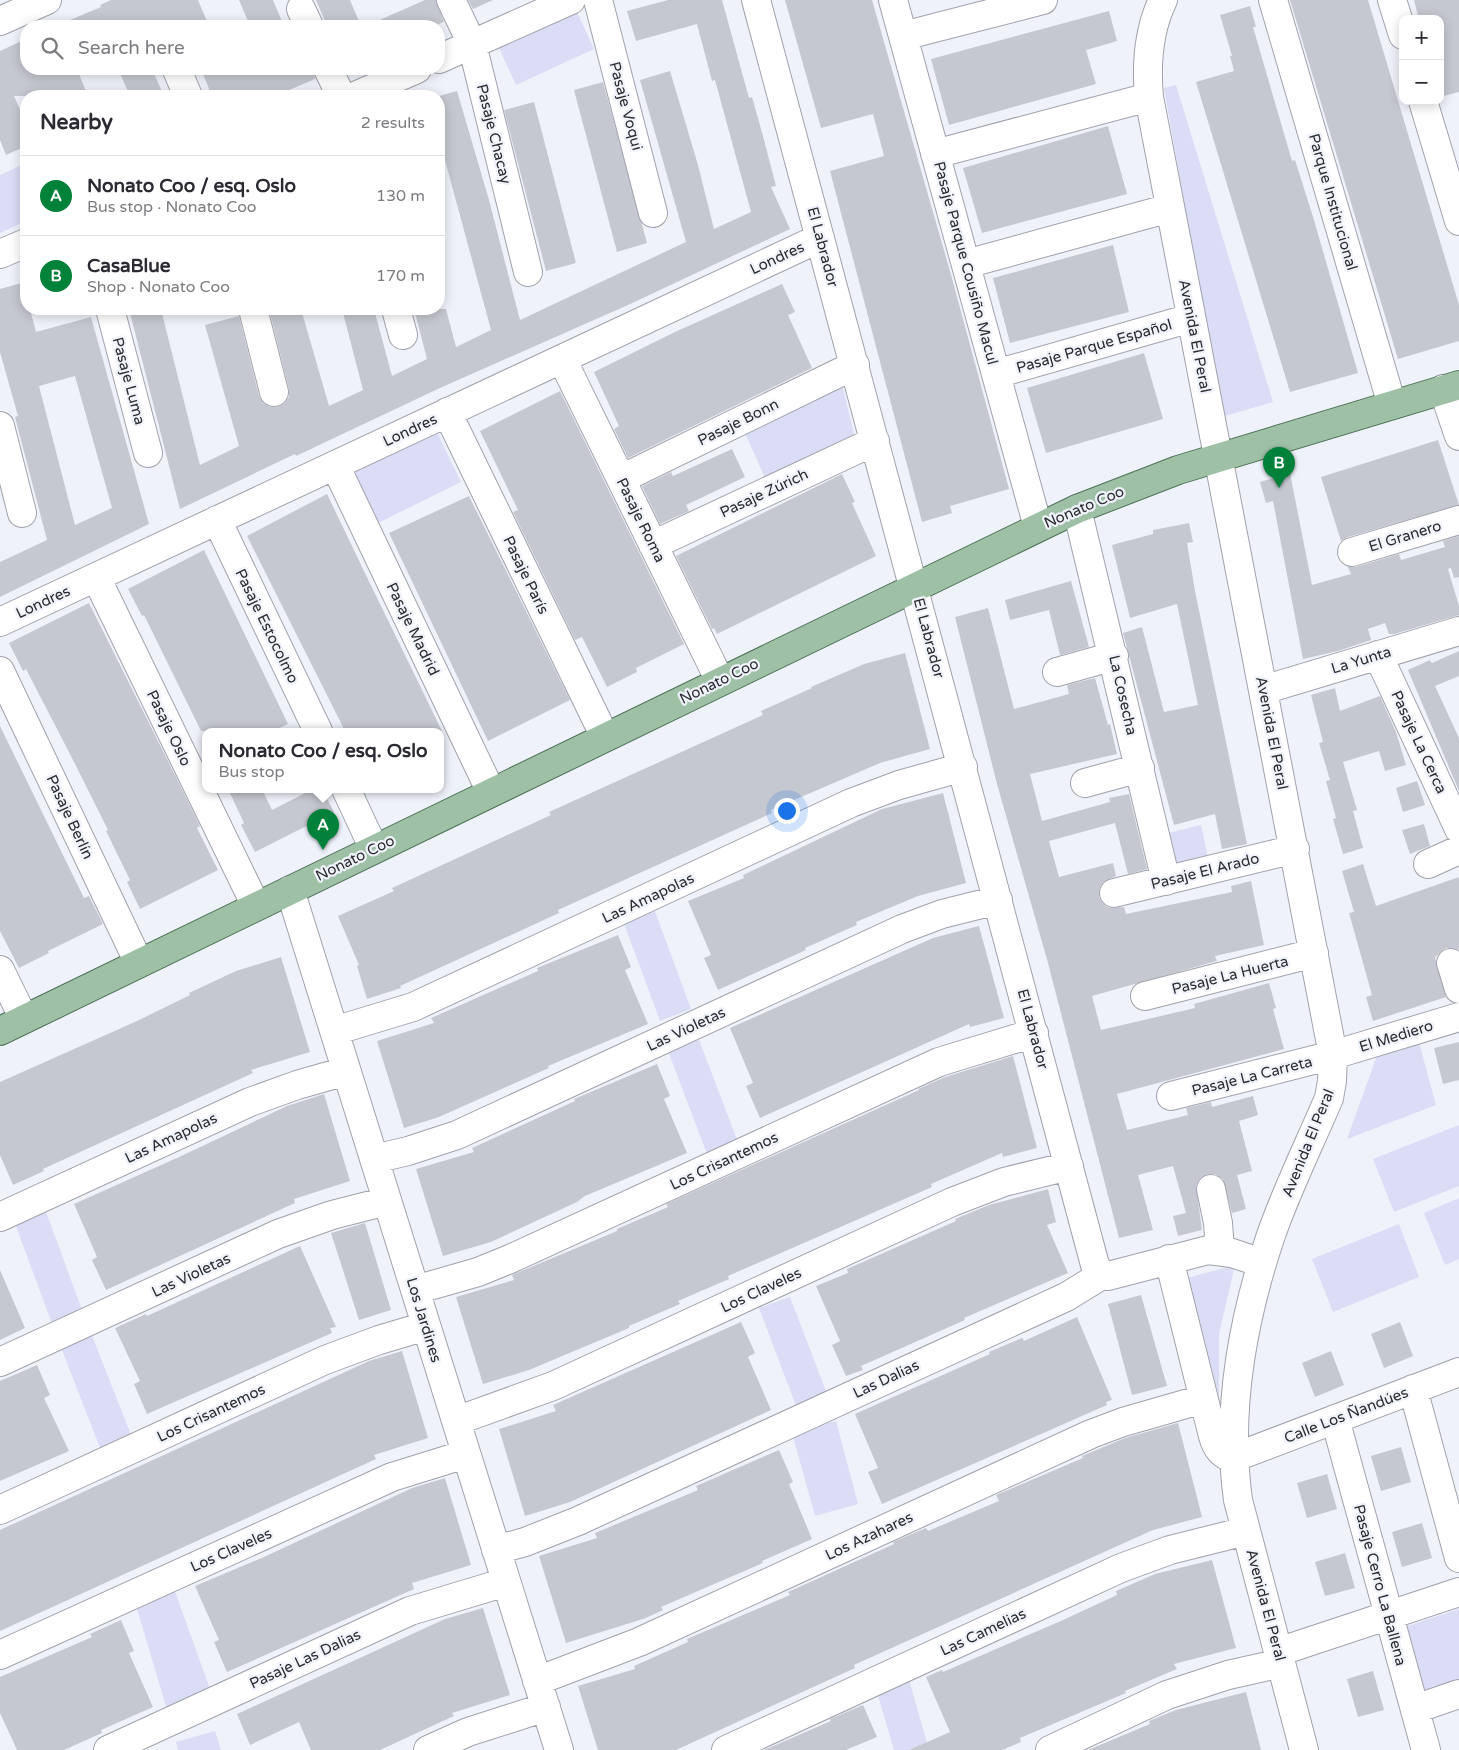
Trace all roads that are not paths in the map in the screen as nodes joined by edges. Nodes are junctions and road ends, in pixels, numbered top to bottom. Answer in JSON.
{"nodes":[{"id":1,"x":451,"y":0,"type":"edge"},
{"id":2,"x":571,"y":0,"type":"edge"},
{"id":3,"x":598,"y":0,"type":"edge"},
{"id":4,"x":756,"y":0,"type":"edge"},
{"id":5,"x":893,"y":0,"type":"edge"},
{"id":6,"x":1043,"y":0,"type":"edge"},
{"id":7,"x":1164,"y":0,"type":"edge"},
{"id":8,"x":1273,"y":0,"type":"edge"},
{"id":9,"x":1392,"y":0,"type":"edge"},
{"id":10,"x":1009,"y":4,"type":"edge"},
{"id":11,"x":1399,"y":22,"type":"edge"},
{"id":12,"x":903,"y":36,"type":"junction"},
{"id":13,"x":472,"y":44,"type":"junction"},
{"id":14,"x":445,"y":56,"type":"edge"},
{"id":15,"x":179,"y":75,"type":"edge"},
{"id":16,"x":331,"y":75,"type":"edge"},
{"id":17,"x":403,"y":75,"type":"edge"},
{"id":18,"x":185,"y":90,"type":"edge"},
{"id":19,"x":338,"y":90,"type":"edge"},
{"id":20,"x":369,"y":90,"type":"edge"},
{"id":21,"x":1149,"y":97,"type":"junction"},
{"id":22,"x":1424,"y":105,"type":"edge"},
{"id":23,"x":935,"y":154,"type":"junction"},
{"id":24,"x":1170,"y":208,"type":"junction"},
{"id":25,"x":653,"y":213,"type":"dead end"},
{"id":26,"x":1459,"y":221,"type":"edge"},
{"id":27,"x":820,"y":238,"type":"junction"},
{"id":28,"x":20,"y":246,"type":"edge"},
{"id":29,"x":0,"y":254,"type":"edge"},
{"id":30,"x":966,"y":264,"type":"junction"},
{"id":31,"x":528,"y":272,"type":"dead end"},
{"id":32,"x":112,"y":315,"type":"edge"},
{"id":33,"x":255,"y":315,"type":"edge"},
{"id":34,"x":398,"y":315,"type":"edge"},
{"id":35,"x":1192,"y":318,"type":"junction"},
{"id":36,"x":403,"y":335,"type":"dead end"},
{"id":37,"x":562,"y":359,"type":"junction"},
{"id":38,"x":855,"y":365,"type":"junction"},
{"id":39,"x":996,"y":374,"type":"junction"},
{"id":40,"x":1451,"y":387,"type":"edge"},
{"id":41,"x":274,"y":392,"type":"dead end"},
{"id":42,"x":1392,"y":405,"type":"junction"},
{"id":43,"x":447,"y":412,"type":"junction"},
{"id":44,"x":0,"y":426,"type":"edge"},
{"id":45,"x":1459,"y":436,"type":"edge"},
{"id":46,"x":875,"y":441,"type":"junction"},
{"id":47,"x":148,"y":453,"type":"dead end"},
{"id":48,"x":1218,"y":458,"type":"junction"},
{"id":49,"x":335,"y":465,"type":"junction"},
{"id":50,"x":621,"y":479,"type":"junction"},
{"id":51,"x":1077,"y":509,"type":"junction"},
{"id":52,"x":22,"y":513,"type":"dead end"},
{"id":53,"x":217,"y":520,"type":"junction"},
{"id":54,"x":1459,"y":520,"type":"edge"},
{"id":55,"x":1038,"y":527,"type":"junction"},
{"id":56,"x":653,"y":546,"type":"junction"},
{"id":57,"x":1352,"y":552,"type":"dead end"},
{"id":58,"x":96,"y":577,"type":"junction"},
{"id":59,"x":915,"y":586,"type":"junction"},
{"id":60,"x":0,"y":622,"type":"edge"},
{"id":61,"x":1459,"y":631,"type":"edge"},
{"id":62,"x":1378,"y":655,"type":"junction"},
{"id":63,"x":1114,"y":656,"type":"junction"},
{"id":64,"x":0,"y":671,"type":"edge"},
{"id":65,"x":1057,"y":672,"type":"dead end"},
{"id":66,"x":720,"y":681,"type":"junction"},
{"id":67,"x":1263,"y":690,"type":"junction"},
{"id":68,"x":317,"y":728,"type":"edge"},
{"id":69,"x":605,"y":737,"type":"junction"},
{"id":70,"x":963,"y":767,"type":"junction"},
{"id":71,"x":1140,"y":768,"type":"junction"},
{"id":72,"x":1085,"y":783,"type":"dead end"},
{"id":73,"x":491,"y":792,"type":"junction"},
{"id":74,"x":348,"y":793,"type":"edge"},
{"id":75,"x":1459,"y":829,"type":"edge"},
{"id":76,"x":374,"y":849,"type":"junction"},
{"id":77,"x":1295,"y":850,"type":"junction"},
{"id":78,"x":1459,"y":850,"type":"edge"},
{"id":79,"x":1428,"y":864,"type":"dead end"},
{"id":80,"x":1166,"y":881,"type":"junction"},
{"id":81,"x":290,"y":890,"type":"junction"},
{"id":82,"x":1114,"y":893,"type":"dead end"},
{"id":83,"x":998,"y":900,"type":"junction"},
{"id":84,"x":256,"y":906,"type":"junction"},
{"id":85,"x":1314,"y":954,"type":"junction"},
{"id":86,"x":140,"y":963,"type":"junction"},
{"id":87,"x":1451,"y":963,"type":"dead end"},
{"id":88,"x":0,"y":970,"type":"edge"},
{"id":89,"x":1459,"y":989,"type":"edge"},
{"id":90,"x":1145,"y":996,"type":"dead end"},
{"id":91,"x":1459,"y":1017,"type":"edge"},
{"id":92,"x":12,"y":1025,"type":"edge"},
{"id":93,"x":334,"y":1031,"type":"junction"},
{"id":94,"x":1034,"y":1033,"type":"junction"},
{"id":95,"x":1333,"y":1056,"type":"junction"},
{"id":96,"x":346,"y":1071,"type":"junction"},
{"id":97,"x":1171,"y":1096,"type":"dead end"},
{"id":98,"x":374,"y":1159,"type":"junction"},
{"id":99,"x":1069,"y":1166,"type":"junction"},
{"id":100,"x":1211,"y":1189,"type":"dead end"},
{"id":101,"x":387,"y":1201,"type":"junction"},
{"id":102,"x":0,"y":1217,"type":"edge"},
{"id":103,"x":1220,"y":1250,"type":"junction"},
{"id":104,"x":1169,"y":1259,"type":"junction"},
{"id":105,"x":1262,"y":1263,"type":"junction"},
{"id":106,"x":1102,"y":1275,"type":"junction"},
{"id":107,"x":415,"y":1290,"type":"junction"},
{"id":108,"x":426,"y":1326,"type":"junction"},
{"id":109,"x":0,"y":1362,"type":"edge"},
{"id":110,"x":1459,"y":1372,"type":"edge"},
{"id":111,"x":1413,"y":1389,"type":"junction"},
{"id":112,"x":1203,"y":1399,"type":"junction"},
{"id":113,"x":1335,"y":1419,"type":"junction"},
{"id":114,"x":456,"y":1421,"type":"junction"},
{"id":115,"x":466,"y":1454,"type":"junction"},
{"id":116,"x":1233,"y":1458,"type":"junction"},
{"id":117,"x":0,"y":1510,"type":"edge"},
{"id":118,"x":1246,"y":1531,"type":"junction"},
{"id":119,"x":506,"y":1547,"type":"junction"},
{"id":120,"x":1459,"y":1558,"type":"edge"},
{"id":121,"x":506,"y":1582,"type":"junction"},
{"id":122,"x":1459,"y":1592,"type":"edge"},
{"id":123,"x":1389,"y":1615,"type":"junction"},
{"id":124,"x":0,"y":1655,"type":"edge"},
{"id":125,"x":1279,"y":1658,"type":"junction"},
{"id":126,"x":537,"y":1681,"type":"junction"},
{"id":127,"x":1459,"y":1694,"type":"edge"},
{"id":128,"x":546,"y":1706,"type":"junction"},
{"id":129,"x":1415,"y":1709,"type":"junction"},
{"id":130,"x":108,"y":1750,"type":"edge"},
{"id":131,"x":428,"y":1750,"type":"edge"},
{"id":132,"x":559,"y":1750,"type":"edge"},
{"id":133,"x":726,"y":1750,"type":"edge"},
{"id":134,"x":1050,"y":1750,"type":"edge"},
{"id":135,"x":1304,"y":1750,"type":"edge"},
{"id":136,"x":1426,"y":1750,"type":"edge"}],
"edges":[{"from":1,"to":13,"type":"street","name":"Pasaje Chacay"},
{"from":2,"to":13,"type":"street"},
{"from":3,"to":25,"type":"street","name":"Pasaje Voqui"},
{"from":4,"to":27,"type":"street","name":"El Labrador"},
{"from":5,"to":12,"type":"street","name":"Pasaje Parque Cousiño Macul"},
{"from":6,"to":10,"type":"street"},
{"from":7,"to":21,"type":"street","name":"Avenida El Peral"},
{"from":8,"to":42,"type":"street","name":"Parque Institucional"},
{"from":9,"to":11,"type":"street"},
{"from":10,"to":12,"type":"street"},
{"from":12,"to":23,"type":"street","name":"Pasaje Parque Cousiño Macul"},
{"from":13,"to":14,"type":"street"},
{"from":13,"to":31,"type":"street","name":"Pasaje Chacay"},
{"from":15,"to":18,"type":"street"},
{"from":16,"to":19,"type":"street"},
{"from":17,"to":20,"type":"street"},
{"from":21,"to":23,"type":"street"},
{"from":21,"to":24,"type":"street","name":"Avenida El Peral"},
{"from":22,"to":26,"type":"street"},
{"from":23,"to":30,"type":"street","name":"Pasaje Parque Cousiño Macul"},
{"from":24,"to":30,"type":"street"},
{"from":24,"to":35,"type":"street","name":"Avenida El Peral"},
{"from":27,"to":37,"type":"street","name":"Londres"},
{"from":27,"to":38,"type":"street","name":"El Labrador"},
{"from":28,"to":29,"type":"street"},
{"from":30,"to":39,"type":"street","name":"Pasaje Parque Cousiño Macul"},
{"from":32,"to":47,"type":"street","name":"Pasaje Luma"},
{"from":33,"to":41,"type":"street"},
{"from":34,"to":36,"type":"street"},
{"from":35,"to":39,"type":"street","name":"Pasaje Parque Español"},
{"from":35,"to":48,"type":"street","name":"Avenida El Peral"},
{"from":37,"to":43,"type":"street","name":"Londres"},
{"from":37,"to":50,"type":"street","name":"Pasaje Roma"},
{"from":38,"to":46,"type":"street","name":"El Labrador"},
{"from":38,"to":50,"type":"street","name":"Pasaje Bonn"},
{"from":39,"to":55,"type":"street","name":"Pasaje Parque Cousiño Macul"},
{"from":40,"to":42,"type":"main road","name":"Nonato Coo"},
{"from":40,"to":45,"type":"street"},
{"from":42,"to":48,"type":"main road","name":"Nonato Coo"},
{"from":43,"to":49,"type":"street","name":"Londres"},
{"from":43,"to":69,"type":"street","name":"Pasaje París"},
{"from":44,"to":52,"type":"street"},
{"from":46,"to":56,"type":"street","name":"Pasaje Zúrich"},
{"from":46,"to":59,"type":"street","name":"El Labrador"},
{"from":48,"to":51,"type":"main road","name":"Nonato Coo"},
{"from":48,"to":67,"type":"street","name":"Avenida El Peral"},
{"from":49,"to":53,"type":"street","name":"Londres"},
{"from":49,"to":73,"type":"street","name":"Pasaje Madrid"},
{"from":50,"to":56,"type":"street","name":"Pasaje Roma"},
{"from":51,"to":55,"type":"main road","name":"Nonato Coo"},
{"from":51,"to":63,"type":"street","name":"La Cosecha"},
{"from":53,"to":58,"type":"street","name":"Londres"},
{"from":53,"to":68,"type":"street","name":"Pasaje Estocolmo"},
{"from":54,"to":57,"type":"street","name":"El Granero"},
{"from":55,"to":59,"type":"main road","name":"Nonato Coo"},
{"from":56,"to":66,"type":"street","name":"Pasaje Roma"},
{"from":58,"to":60,"type":"street","name":"Londres"},
{"from":58,"to":84,"type":"street","name":"Pasaje Oslo"},
{"from":59,"to":66,"type":"main road","name":"Nonato Coo"},
{"from":59,"to":70,"type":"street","name":"El Labrador"},
{"from":61,"to":62,"type":"street","name":"La Yunta"},
{"from":62,"to":67,"type":"street","name":"La Yunta"},
{"from":62,"to":75,"type":"street","name":"Pasaje La Cerca"},
{"from":63,"to":65,"type":"street"},
{"from":63,"to":71,"type":"street","name":"La Cosecha"},
{"from":64,"to":86,"type":"street","name":"Pasaje Berlín"},
{"from":66,"to":69,"type":"main road","name":"Nonato Coo"},
{"from":67,"to":77,"type":"street","name":"Avenida El Peral"},
{"from":69,"to":73,"type":"main road","name":"Nonato Coo"},
{"from":70,"to":83,"type":"street","name":"El Labrador"},
{"from":70,"to":93,"type":"street","name":"Las Amapolas"},
{"from":71,"to":72,"type":"street"},
{"from":71,"to":80,"type":"street","name":"La Cosecha"},
{"from":73,"to":76,"type":"main road","name":"Nonato Coo"},
{"from":74,"to":76,"type":"street"},
{"from":76,"to":81,"type":"main road","name":"Nonato Coo"},
{"from":77,"to":80,"type":"street","name":"Pasaje El Arado"},
{"from":77,"to":85,"type":"street","name":"Avenida El Peral"},
{"from":78,"to":79,"type":"street"},
{"from":80,"to":82,"type":"street","name":"Pasaje El Arado"},
{"from":81,"to":84,"type":"main road","name":"Nonato Coo"},
{"from":81,"to":93,"type":"street","name":"Los Jardines"},
{"from":83,"to":94,"type":"street","name":"El Labrador"},
{"from":83,"to":98,"type":"street","name":"Las Violetas"},
{"from":84,"to":86,"type":"main road","name":"Nonato Coo"},
{"from":85,"to":90,"type":"street","name":"Pasaje La Huerta"},
{"from":85,"to":95,"type":"street","name":"Avenida El Peral"},
{"from":86,"to":92,"type":"main road","name":"Nonato Coo"},
{"from":87,"to":89,"type":"street"},
{"from":88,"to":92,"type":"street"},
{"from":91,"to":95,"type":"street","name":"El Mediero"},
{"from":93,"to":96,"type":"street","name":"Los Jardines"},
{"from":94,"to":99,"type":"street","name":"El Labrador"},
{"from":94,"to":107,"type":"street","name":"Los Crisantemos"},
{"from":95,"to":97,"type":"street","name":"Pasaje La Carreta"},
{"from":95,"to":105,"type":"street","name":"Avenida El Peral"},
{"from":96,"to":98,"type":"street","name":"Los Jardines"},
{"from":96,"to":102,"type":"street","name":"Las Amapolas"},
{"from":98,"to":101,"type":"street","name":"Los Jardines"},
{"from":99,"to":106,"type":"street","name":"El Labrador"},
{"from":99,"to":114,"type":"street","name":"Los Claveles"},
{"from":100,"to":103,"type":"street"},
{"from":101,"to":107,"type":"street","name":"Los Jardines"},
{"from":101,"to":109,"type":"street","name":"Las Violetas"},
{"from":103,"to":104,"type":"street","name":"Las Dalias"},
{"from":103,"to":105,"type":"street","name":"Las Dalias"},
{"from":104,"to":106,"type":"street","name":"Las Dalias"},
{"from":104,"to":112,"type":"street"},
{"from":105,"to":116,"type":"street","name":"Avenida El Peral"},
{"from":106,"to":119,"type":"street","name":"Las Dalias"},
{"from":107,"to":108,"type":"street","name":"Los Jardines"},
{"from":108,"to":114,"type":"street","name":"Los Jardines"},
{"from":108,"to":117,"type":"street","name":"Los Crisantemos"},
{"from":110,"to":111,"type":"street","name":"Calle Los Ñandúes"},
{"from":111,"to":113,"type":"street","name":"Calle Los Ñandúes"},
{"from":111,"to":120,"type":"street"},
{"from":112,"to":116,"type":"street"},
{"from":112,"to":126,"type":"street","name":"Los Azahares"},
{"from":113,"to":116,"type":"street","name":"Calle Los Ñandúes"},
{"from":113,"to":123,"type":"street","name":"Pasaje Cerro La Ballena"},
{"from":114,"to":115,"type":"street","name":"Los Jardines"},
{"from":115,"to":119,"type":"street","name":"Los Jardines"},
{"from":115,"to":124,"type":"street","name":"Los Claveles"},
{"from":116,"to":118,"type":"street","name":"Avenida El Peral"},
{"from":118,"to":125,"type":"street","name":"Avenida El Peral"},
{"from":118,"to":133,"type":"street","name":"Las Camelias"},
{"from":119,"to":121,"type":"street","name":"Los Jardines"},
{"from":121,"to":126,"type":"street","name":"Los Jardines"},
{"from":121,"to":130,"type":"street","name":"Pasaje Las Dalias"},
{"from":122,"to":123,"type":"street"},
{"from":123,"to":125,"type":"street"},
{"from":123,"to":129,"type":"street","name":"Pasaje Cerro La Ballena"},
{"from":125,"to":134,"type":"street"},
{"from":125,"to":135,"type":"street","name":"Avenida El Peral"},
{"from":126,"to":128,"type":"street","name":"Los Jardines"},
{"from":127,"to":129,"type":"street"},
{"from":128,"to":131,"type":"street"},
{"from":128,"to":132,"type":"street","name":"Los Jardines"},
{"from":129,"to":136,"type":"street","name":"Pasaje Cerro La Ballena"}]}
